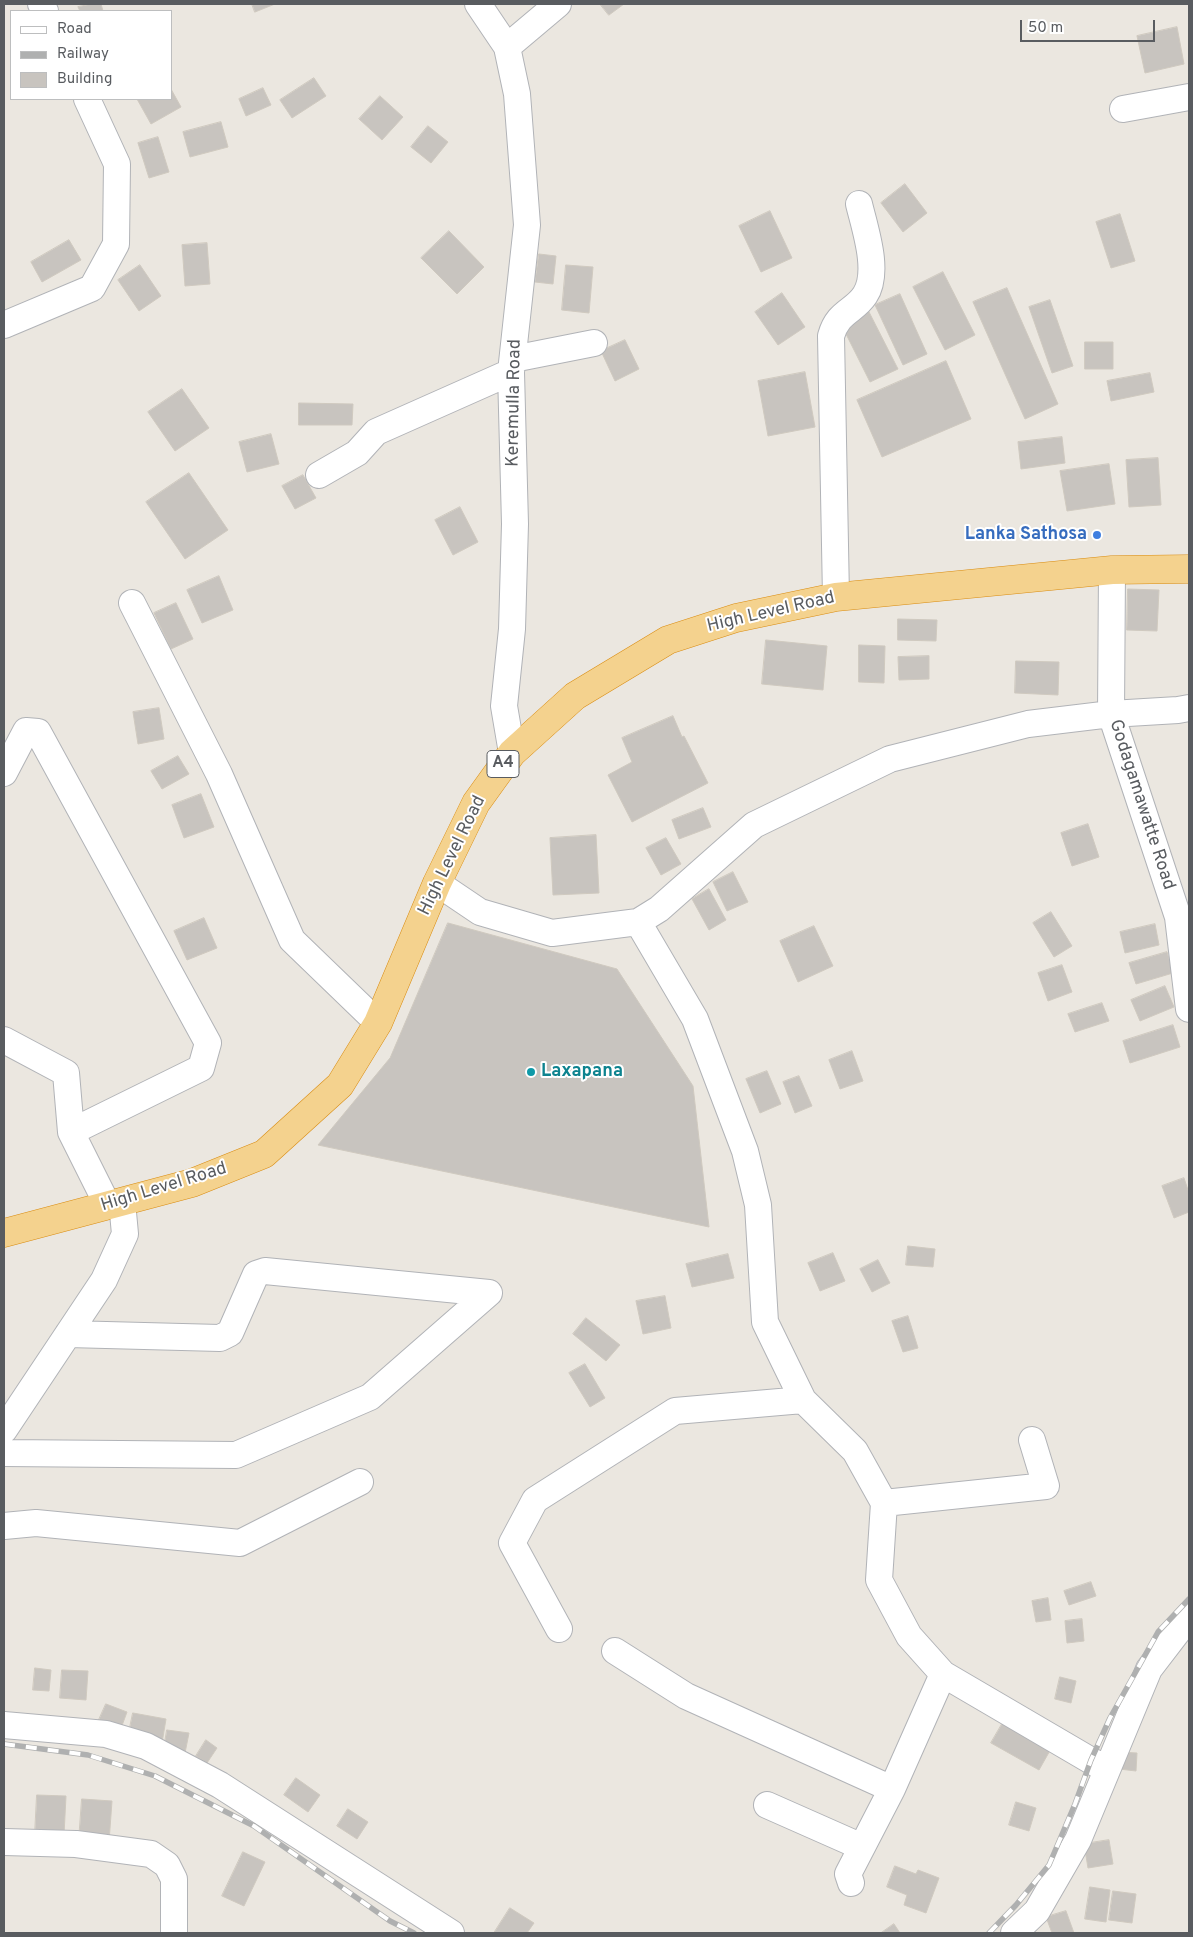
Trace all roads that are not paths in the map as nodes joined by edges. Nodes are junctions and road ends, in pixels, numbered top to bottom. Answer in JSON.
{"nodes":[{"id":1,"x":478,"y":4,"type":"edge"},
{"id":2,"x":558,"y":4,"type":"edge"},
{"id":3,"x":507,"y":47,"type":"junction"},
{"id":4,"x":1189,"y":97,"type":"edge"},
{"id":5,"x":87,"y":100,"type":"edge"},
{"id":6,"x":1123,"y":108,"type":"dead end"},
{"id":7,"x":859,"y":204,"type":"dead end"},
{"id":8,"x":4,"y":325,"type":"edge"},
{"id":9,"x":594,"y":343,"type":"dead end"},
{"id":10,"x":512,"y":366,"type":"junction"},
{"id":11,"x":319,"y":475,"type":"dead end"},
{"id":12,"x":1189,"y":569,"type":"edge"},
{"id":13,"x":1112,"y":570,"type":"junction"},
{"id":14,"x":836,"y":598,"type":"junction"},
{"id":15,"x":132,"y":603,"type":"dead end"},
{"id":16,"x":1189,"y":708,"type":"edge"},
{"id":17,"x":1111,"y":714,"type":"junction"},
{"id":18,"x":512,"y":752,"type":"junction"},
{"id":19,"x":4,"y":773,"type":"edge"},
{"id":20,"x":437,"y":883,"type":"junction"},
{"id":21,"x":638,"y":922,"type":"junction"},
{"id":22,"x":1189,"y":1009,"type":"edge"},
{"id":23,"x":378,"y":1023,"type":"junction"},
{"id":24,"x":4,"y":1040,"type":"edge"},
{"id":25,"x":71,"y":1132,"type":"junction"},
{"id":26,"x":115,"y":1204,"type":"junction"},
{"id":27,"x":4,"y":1233,"type":"edge"},
{"id":28,"x":68,"y":1334,"type":"junction"},
{"id":29,"x":803,"y":1400,"type":"junction"},
{"id":30,"x":4,"y":1430,"type":"edge"},
{"id":31,"x":1032,"y":1440,"type":"dead end"},
{"id":32,"x":4,"y":1453,"type":"edge"},
{"id":33,"x":360,"y":1482,"type":"dead end"},
{"id":34,"x":884,"y":1503,"type":"junction"},
{"id":35,"x":4,"y":1526,"type":"edge"},
{"id":36,"x":1189,"y":1617,"type":"edge"},
{"id":37,"x":559,"y":1630,"type":"dead end"},
{"id":38,"x":615,"y":1651,"type":"dead end"},
{"id":39,"x":943,"y":1674,"type":"junction"},
{"id":40,"x":4,"y":1725,"type":"edge"},
{"id":41,"x":1107,"y":1770,"type":"junction"},
{"id":42,"x":892,"y":1789,"type":"junction"},
{"id":43,"x":767,"y":1805,"type":"dead end"},
{"id":44,"x":4,"y":1842,"type":"edge"},
{"id":45,"x":862,"y":1847,"type":"junction"},
{"id":46,"x":851,"y":1883,"type":"dead end"},
{"id":47,"x":174,"y":1933,"type":"edge"},
{"id":48,"x":451,"y":1933,"type":"edge"},
{"id":49,"x":1014,"y":1933,"type":"edge"}],
"edges":[{"from":1,"to":3,"type":"street","name":"Keremulla Road"},
{"from":2,"to":3,"type":"street"},
{"from":3,"to":10,"type":"street","name":"Keremulla Road"},
{"from":4,"to":6,"type":"street"},
{"from":5,"to":8,"type":"street"},
{"from":7,"to":14,"type":"street"},
{"from":9,"to":10,"type":"street"},
{"from":10,"to":11,"type":"street"},
{"from":10,"to":18,"type":"street","name":"Keremulla Road"},
{"from":12,"to":13,"type":"highway","name":"High Level Road","number":"A4"},
{"from":13,"to":14,"type":"highway","name":"High Level Road","number":"A4"},
{"from":13,"to":17,"type":"street","name":"Godagamawatte Road"},
{"from":14,"to":18,"type":"highway","name":"High Level Road","number":"A4"},
{"from":15,"to":23,"type":"street"},
{"from":16,"to":17,"type":"street"},
{"from":17,"to":21,"type":"street"},
{"from":17,"to":22,"type":"street","name":"Godagamawatte Road"},
{"from":18,"to":20,"type":"highway","name":"High Level Road","number":"A4"},
{"from":19,"to":25,"type":"street"},
{"from":20,"to":21,"type":"street"},
{"from":20,"to":23,"type":"highway","name":"High Level Road","number":"A4"},
{"from":21,"to":29,"type":"street"},
{"from":23,"to":26,"type":"highway","name":"High Level Road","number":"A4"},
{"from":24,"to":25,"type":"street"},
{"from":25,"to":26,"type":"street"},
{"from":26,"to":27,"type":"highway","name":"High Level Road","number":"A4"},
{"from":26,"to":28,"type":"street"},
{"from":28,"to":30,"type":"street"},
{"from":28,"to":32,"type":"street"},
{"from":29,"to":34,"type":"street"},
{"from":29,"to":37,"type":"street"},
{"from":31,"to":34,"type":"street"},
{"from":33,"to":35,"type":"street"},
{"from":34,"to":39,"type":"street"},
{"from":36,"to":41,"type":"street"},
{"from":38,"to":42,"type":"street"},
{"from":39,"to":41,"type":"street"},
{"from":39,"to":42,"type":"street"},
{"from":40,"to":48,"type":"street"},
{"from":41,"to":49,"type":"street"},
{"from":42,"to":45,"type":"street"},
{"from":43,"to":45,"type":"street"},
{"from":44,"to":47,"type":"street"},
{"from":45,"to":46,"type":"street"}]}
